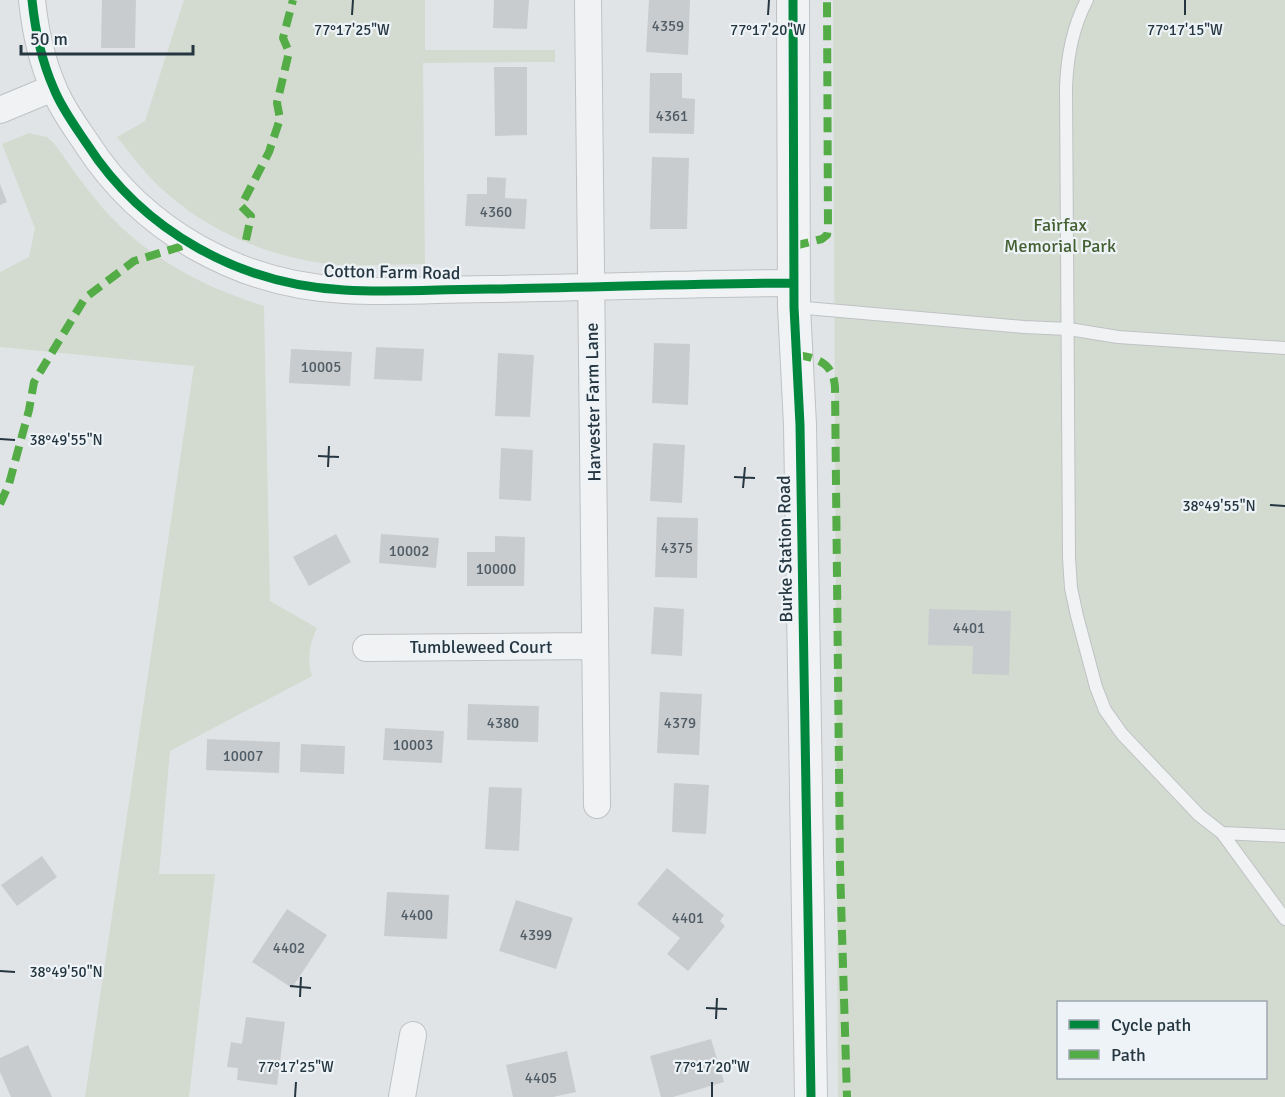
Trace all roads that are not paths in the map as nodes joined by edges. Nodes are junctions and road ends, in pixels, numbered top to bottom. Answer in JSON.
{"nodes":[{"id":1,"x":32,"y":0,"type":"edge"},
{"id":2,"x":588,"y":0,"type":"edge"},
{"id":3,"x":793,"y":0,"type":"edge"},
{"id":4,"x":1088,"y":0,"type":"edge"},
{"id":5,"x":53,"y":88,"type":"junction"},
{"id":6,"x":0,"y":110,"type":"edge"},
{"id":7,"x":592,"y":288,"type":"junction"},
{"id":8,"x":794,"y":295,"type":"junction"},
{"id":9,"x":1069,"y":329,"type":"junction"},
{"id":10,"x":1285,"y":348,"type":"edge"},
{"id":11,"x":595,"y":646,"type":"junction"},
{"id":12,"x":366,"y":648,"type":"dead end"},
{"id":13,"x":597,"y":805,"type":"dead end"},
{"id":14,"x":1222,"y":833,"type":"junction"},
{"id":15,"x":1285,"y":836,"type":"edge"},
{"id":16,"x":1285,"y":919,"type":"edge"},
{"id":17,"x":413,"y":1035,"type":"dead end"},
{"id":18,"x":402,"y":1097,"type":"edge"},
{"id":19,"x":811,"y":1097,"type":"edge"}],
"edges":[{"from":1,"to":5,"type":"street","name":"Cotton Farm Road"},
{"from":2,"to":7,"type":"street","name":"Harvester Farm Lane"},
{"from":3,"to":8,"type":"street","name":"Burke Station Road"},
{"from":4,"to":9,"type":"lane"},
{"from":5,"to":6,"type":"street"},
{"from":5,"to":7,"type":"street","name":"Cotton Farm Road"},
{"from":7,"to":8,"type":"street","name":"Cotton Farm Road"},
{"from":7,"to":11,"type":"street","name":"Harvester Farm Lane"},
{"from":8,"to":9,"type":"lane"},
{"from":8,"to":19,"type":"street","name":"Burke Station Road"},
{"from":9,"to":10,"type":"lane"},
{"from":9,"to":14,"type":"lane"},
{"from":11,"to":12,"type":"street","name":"Tumbleweed Court"},
{"from":11,"to":13,"type":"street","name":"Harvester Farm Lane"},
{"from":14,"to":15,"type":"lane"},
{"from":14,"to":16,"type":"lane"},
{"from":17,"to":18,"type":"street"}]}
